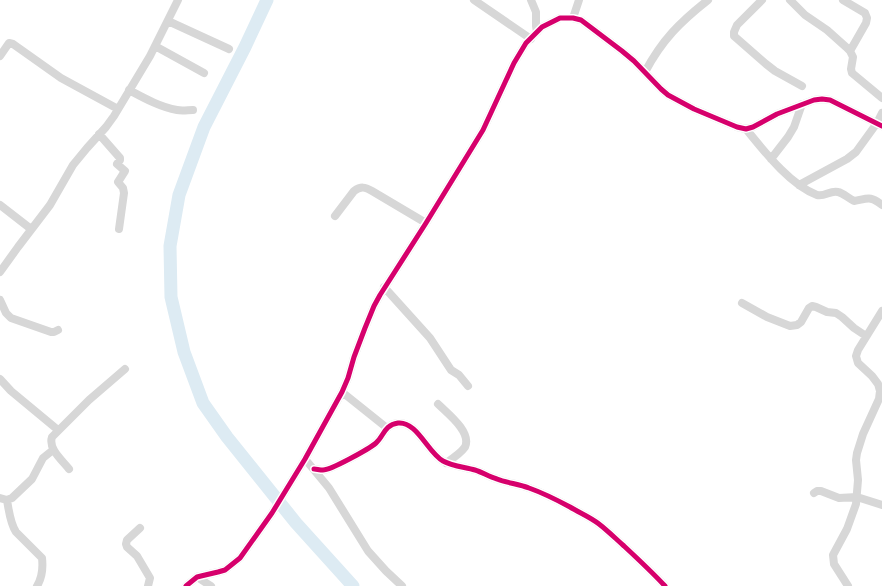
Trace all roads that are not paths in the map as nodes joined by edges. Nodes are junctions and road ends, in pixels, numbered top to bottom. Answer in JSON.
{"nodes":[{"id":1,"x":178,"y":0,"type":"edge"},
{"id":2,"x":474,"y":0,"type":"edge"},
{"id":3,"x":531,"y":0,"type":"edge"},
{"id":4,"x":580,"y":0,"type":"edge"},
{"id":5,"x":708,"y":0,"type":"edge"},
{"id":6,"x":762,"y":0,"type":"edge"},
{"id":7,"x":790,"y":0,"type":"edge"},
{"id":8,"x":843,"y":0,"type":"edge"},
{"id":9,"x":573,"y":18,"type":"junction"},
{"id":10,"x":168,"y":21,"type":"junction"},
{"id":11,"x":537,"y":32,"type":"junction"},
{"id":12,"x":531,"y":38,"type":"junction"},
{"id":13,"x":155,"y":46,"type":"junction"},
{"id":14,"x":229,"y":49,"type":"dead end"},
{"id":15,"x":850,"y":51,"type":"junction"},
{"id":16,"x":0,"y":56,"type":"edge"},
{"id":17,"x":645,"y":72,"type":"junction"},
{"id":18,"x":204,"y":73,"type":"dead end"},
{"id":19,"x":802,"y":86,"type":"dead end"},
{"id":20,"x":129,"y":90,"type":"junction"},
{"id":21,"x":882,"y":98,"type":"edge"},
{"id":22,"x":802,"y":104,"type":"junction"},
{"id":23,"x":118,"y":109,"type":"junction"},
{"id":24,"x":193,"y":110,"type":"dead end"},
{"id":25,"x":882,"y":113,"type":"edge"},
{"id":26,"x":879,"y":125,"type":"edge"},
{"id":27,"x":746,"y":129,"type":"junction"},
{"id":28,"x":100,"y":134,"type":"junction"},
{"id":29,"x":771,"y":159,"type":"junction"},
{"id":30,"x":799,"y":185,"type":"junction"},
{"id":31,"x":0,"y":205,"type":"edge"},
{"id":32,"x":882,"y":205,"type":"edge"},
{"id":33,"x":334,"y":216,"type":"dead end"},
{"id":34,"x":426,"y":223,"type":"junction"},
{"id":35,"x":32,"y":229,"type":"junction"},
{"id":36,"x":119,"y":229,"type":"dead end"},
{"id":37,"x":0,"y":272,"type":"edge"},
{"id":38,"x":384,"y":287,"type":"junction"},
{"id":39,"x":0,"y":300,"type":"edge"},
{"id":40,"x":742,"y":303,"type":"dead end"},
{"id":41,"x":882,"y":311,"type":"edge"},
{"id":42,"x":58,"y":330,"type":"dead end"},
{"id":43,"x":866,"y":336,"type":"junction"},
{"id":44,"x":125,"y":369,"type":"dead end"},
{"id":45,"x":0,"y":379,"type":"edge"},
{"id":46,"x":468,"y":386,"type":"dead end"},
{"id":47,"x":342,"y":392,"type":"junction"},
{"id":48,"x":438,"y":404,"type":"dead end"},
{"id":49,"x":387,"y":428,"type":"junction"},
{"id":50,"x":58,"y":430,"type":"junction"},
{"id":51,"x":53,"y":450,"type":"junction"},
{"id":52,"x":305,"y":459,"type":"junction"},
{"id":53,"x":446,"y":463,"type":"junction"},
{"id":54,"x":69,"y":469,"type":"dead end"},
{"id":55,"x":314,"y":469,"type":"junction"},
{"id":56,"x":814,"y":493,"type":"dead end"},
{"id":57,"x":857,"y":497,"type":"junction"},
{"id":58,"x":4,"y":499,"type":"edge"},
{"id":59,"x":882,"y":505,"type":"edge"},
{"id":60,"x":140,"y":528,"type":"dead end"},
{"id":61,"x":197,"y":577,"type":"junction"},
{"id":62,"x":37,"y":586,"type":"edge"},
{"id":63,"x":148,"y":586,"type":"edge"},
{"id":64,"x":186,"y":586,"type":"edge"},
{"id":65,"x":211,"y":586,"type":"edge"},
{"id":66,"x":402,"y":586,"type":"edge"},
{"id":67,"x":665,"y":586,"type":"edge"},
{"id":68,"x":848,"y":586,"type":"edge"}],
"edges":[{"from":1,"to":10,"type":"street"},
{"from":2,"to":12,"type":"street"},
{"from":3,"to":11,"type":"street"},
{"from":4,"to":9,"type":"street"},
{"from":5,"to":17,"type":"street"},
{"from":6,"to":19,"type":"street"},
{"from":7,"to":15,"type":"street"},
{"from":8,"to":15,"type":"street"},
{"from":9,"to":11,"type":"street"},
{"from":9,"to":17,"type":"street"},
{"from":10,"to":13,"type":"street"},
{"from":10,"to":14,"type":"street"},
{"from":11,"to":12,"type":"street"},
{"from":12,"to":34,"type":"street"},
{"from":13,"to":18,"type":"street"},
{"from":13,"to":20,"type":"street"},
{"from":15,"to":21,"type":"street"},
{"from":16,"to":23,"type":"street"},
{"from":17,"to":27,"type":"street"},
{"from":20,"to":23,"type":"street"},
{"from":20,"to":24,"type":"street"},
{"from":22,"to":26,"type":"street"},
{"from":22,"to":27,"type":"street"},
{"from":22,"to":29,"type":"street"},
{"from":23,"to":28,"type":"street"},
{"from":25,"to":26,"type":"street"},
{"from":26,"to":30,"type":"street"},
{"from":27,"to":29,"type":"street"},
{"from":28,"to":35,"type":"street"},
{"from":28,"to":36,"type":"street"},
{"from":29,"to":30,"type":"street"},
{"from":30,"to":32,"type":"street"},
{"from":31,"to":35,"type":"street"},
{"from":33,"to":34,"type":"street"},
{"from":34,"to":38,"type":"street"},
{"from":35,"to":37,"type":"street"},
{"from":38,"to":46,"type":"street"},
{"from":38,"to":47,"type":"street"},
{"from":39,"to":42,"type":"street"},
{"from":40,"to":43,"type":"street"},
{"from":41,"to":43,"type":"street"},
{"from":43,"to":57,"type":"street"},
{"from":44,"to":50,"type":"street"},
{"from":45,"to":50,"type":"street"},
{"from":47,"to":49,"type":"street"},
{"from":47,"to":52,"type":"street"},
{"from":48,"to":53,"type":"street"},
{"from":49,"to":53,"type":"street"},
{"from":49,"to":55,"type":"street"},
{"from":50,"to":51,"type":"street"},
{"from":51,"to":54,"type":"street"},
{"from":51,"to":58,"type":"street"},
{"from":52,"to":55,"type":"street"},
{"from":52,"to":61,"type":"street"},
{"from":53,"to":67,"type":"street"},
{"from":55,"to":66,"type":"street"},
{"from":56,"to":57,"type":"street"},
{"from":57,"to":59,"type":"street"},
{"from":57,"to":68,"type":"street"},
{"from":58,"to":62,"type":"street"},
{"from":60,"to":63,"type":"street"},
{"from":61,"to":64,"type":"street"},
{"from":61,"to":65,"type":"street"}]}
